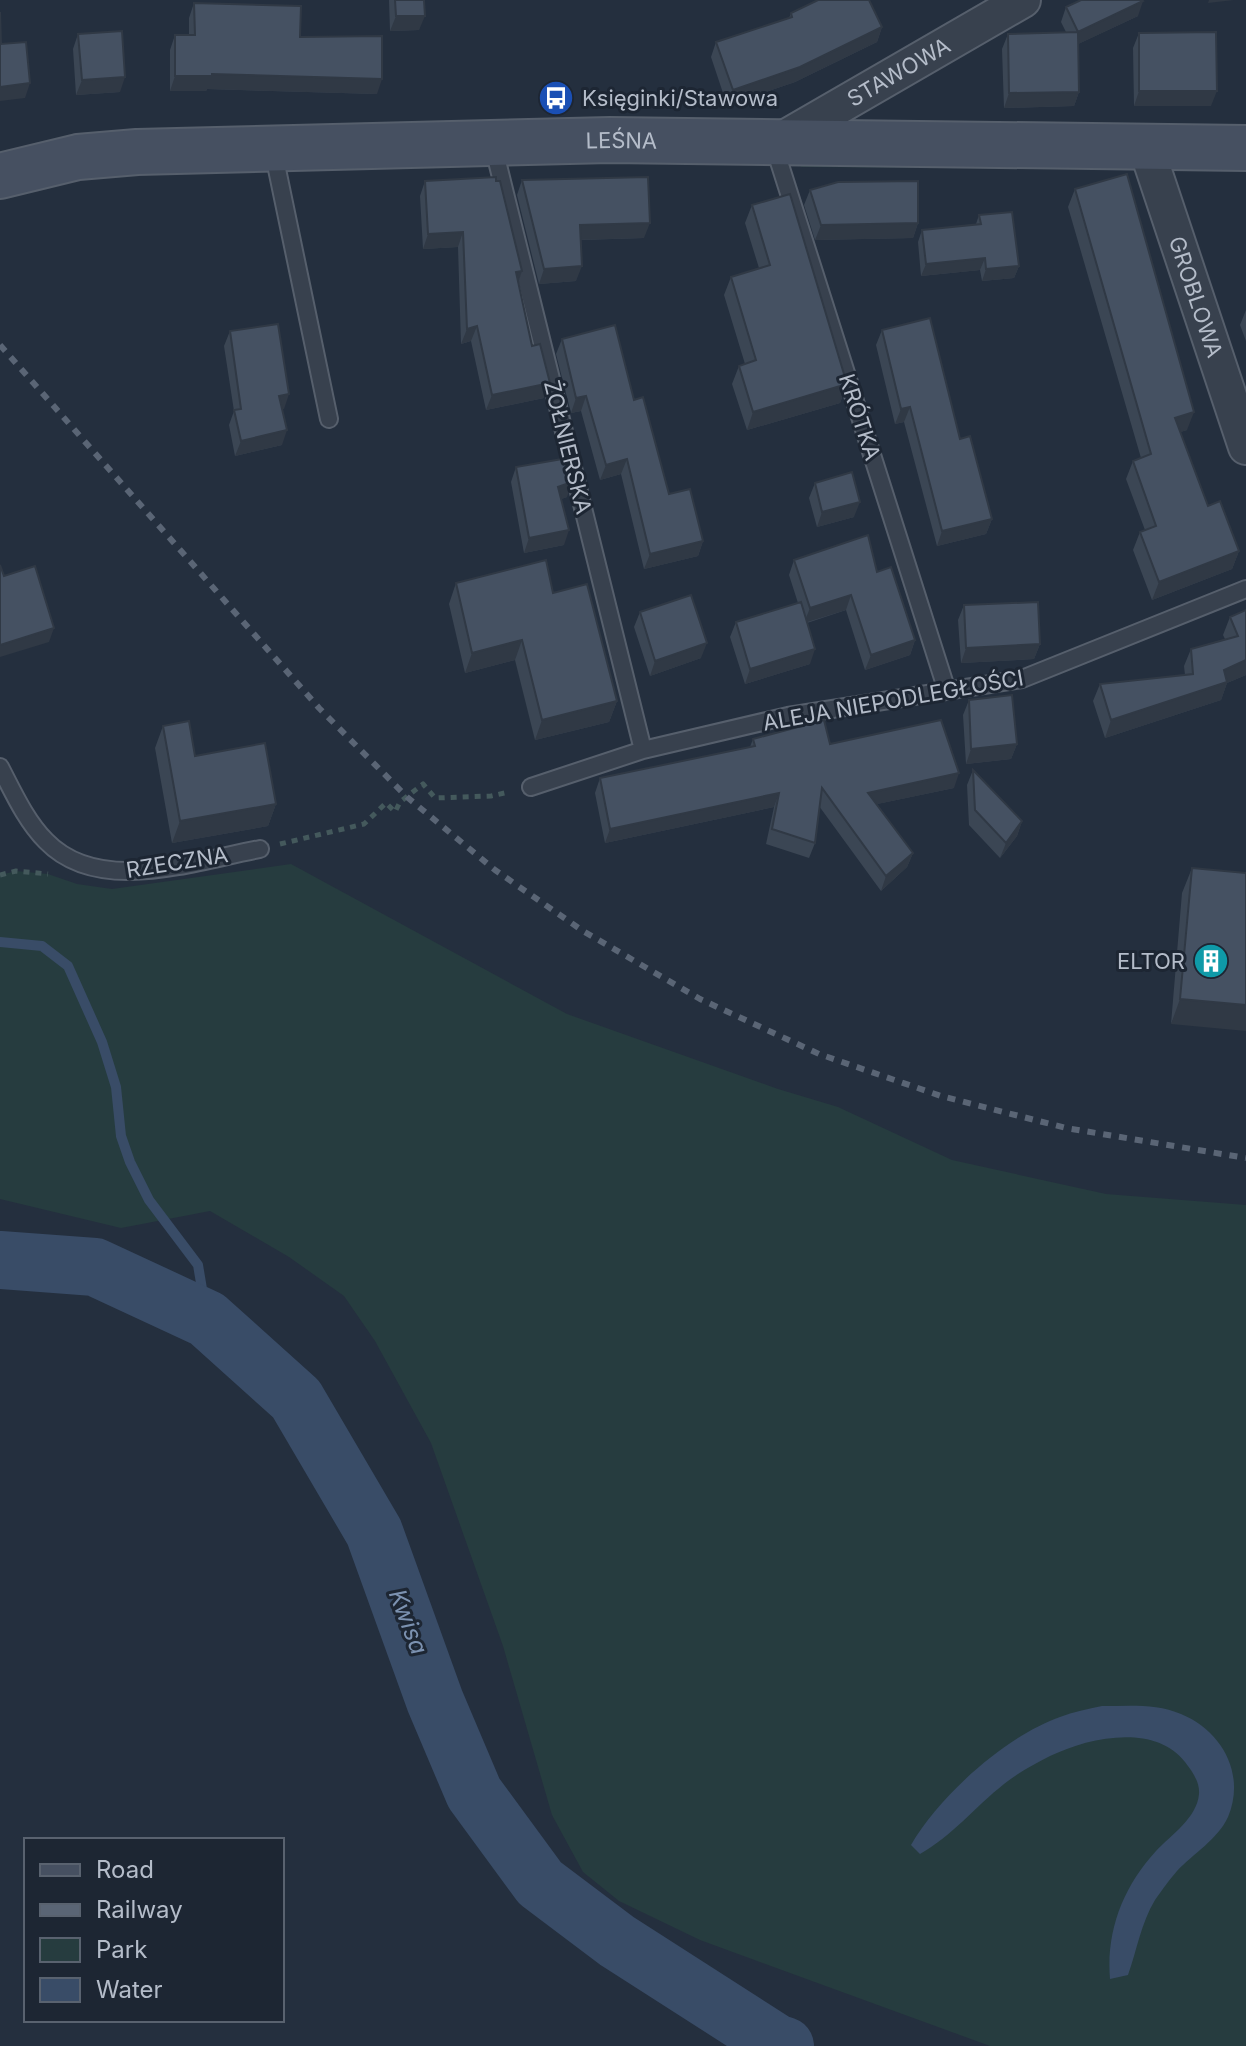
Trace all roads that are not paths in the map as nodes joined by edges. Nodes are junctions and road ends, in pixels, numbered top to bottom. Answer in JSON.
{"nodes":[{"id":1,"x":1023,"y":0,"type":"edge"},
{"id":2,"x":493,"y":144,"type":"junction"},
{"id":3,"x":773,"y":144,"type":"junction"},
{"id":4,"x":1146,"y":147,"type":"junction"},
{"id":5,"x":273,"y":148,"type":"junction"},
{"id":6,"x":1246,"y":148,"type":"edge"},
{"id":7,"x":0,"y":176,"type":"edge"},
{"id":8,"x":329,"y":419,"type":"dead end"},
{"id":9,"x":1246,"y":447,"type":"edge"},
{"id":10,"x":1246,"y":589,"type":"edge"},
{"id":11,"x":947,"y":691,"type":"junction"},
{"id":12,"x":643,"y":750,"type":"junction"},
{"id":13,"x":0,"y":767,"type":"edge"},
{"id":14,"x":531,"y":787,"type":"road end"},
{"id":15,"x":260,"y":849,"type":"road end"}],
"edges":[{"from":1,"to":3,"type":"street","name":"STAWOWA"},
{"from":2,"to":3,"type":"main road","name":"LEŚNA"},
{"from":2,"to":5,"type":"main road","name":"LEŚNA"},
{"from":2,"to":12,"type":"lane","name":"ŻOŁNIERSKA"},
{"from":3,"to":4,"type":"main road","name":"LEŚNA"},
{"from":3,"to":11,"type":"lane","name":"KRÓTKA"},
{"from":4,"to":6,"type":"main road","name":"LEŚNA"},
{"from":4,"to":9,"type":"street","name":"GROBLOWA"},
{"from":5,"to":7,"type":"main road","name":"LEŚNA"},
{"from":5,"to":8,"type":"lane"},
{"from":10,"to":11,"type":"lane","name":"ALEJA NIEPODLEGŁOŚCI"},
{"from":11,"to":12,"type":"lane","name":"ALEJA NIEPODLEGŁOŚCI"},
{"from":12,"to":14,"type":"lane","name":"ALEJA NIEPODLEGŁOŚCI"},
{"from":13,"to":15,"type":"lane","name":"RZECZNA"}]}
